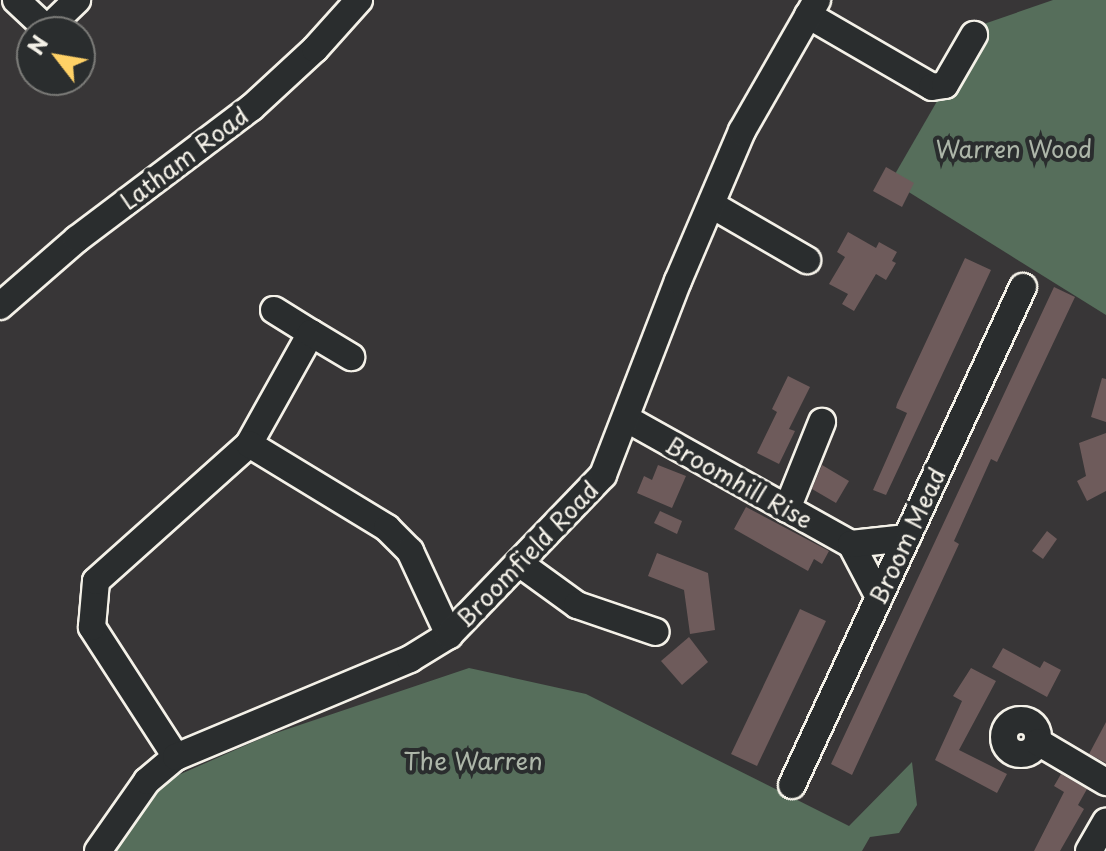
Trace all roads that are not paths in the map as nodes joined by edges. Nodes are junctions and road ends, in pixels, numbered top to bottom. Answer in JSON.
{"nodes":[{"id":1,"x":16,"y":0,"type":"edge"},
{"id":2,"x":77,"y":0,"type":"edge"},
{"id":3,"x":359,"y":0,"type":"edge"},
{"id":4,"x":813,"y":8,"type":"edge"},
{"id":5,"x":974,"y":35,"type":"dead end"},
{"id":6,"x":712,"y":205,"type":"junction"},
{"id":7,"x":807,"y":260,"type":"dead end"},
{"id":8,"x":1023,"y":287,"type":"dead end"},
{"id":9,"x":2,"y":301,"type":"edge"},
{"id":10,"x":274,"y":310,"type":"dead end"},
{"id":11,"x":311,"y":333,"type":"junction"},
{"id":12,"x":351,"y":357,"type":"dead end"},
{"id":13,"x":627,"y":419,"type":"junction"},
{"id":14,"x":822,"y":422,"type":"dead end"},
{"id":15,"x":249,"y":444,"type":"junction"},
{"id":16,"x":787,"y":509,"type":"junction"},
{"id":17,"x":907,"y":538,"type":"junction"},
{"id":18,"x":851,"y":544,"type":"junction"},
{"id":19,"x":519,"y":563,"type":"junction"},
{"id":20,"x":879,"y":597,"type":"junction"},
{"id":21,"x":656,"y":632,"type":"dead end"},
{"id":22,"x":449,"y":635,"type":"junction"},
{"id":23,"x":1038,"y":742,"type":"dead end"},
{"id":24,"x":176,"y":757,"type":"junction"},
{"id":25,"x":1106,"y":782,"type":"edge"},
{"id":26,"x":792,"y":785,"type":"dead end"},
{"id":27,"x":1106,"y":821,"type":"edge"},
{"id":28,"x":98,"y":851,"type":"edge"},
{"id":29,"x":1089,"y":851,"type":"edge"}],
"edges":[{"from":1,"to":2,"type":"street"},
{"from":3,"to":9,"type":"street","name":"Latham Road"},
{"from":4,"to":5,"type":"street"},
{"from":4,"to":6,"type":"street","name":"Broomfield Road"},
{"from":6,"to":7,"type":"street"},
{"from":6,"to":13,"type":"street","name":"Broomfield Road"},
{"from":8,"to":17,"type":"street","name":"Broom Mead"},
{"from":10,"to":11,"type":"street"},
{"from":11,"to":12,"type":"street"},
{"from":11,"to":15,"type":"street"},
{"from":13,"to":16,"type":"street","name":"Broomhill Rise"},
{"from":13,"to":19,"type":"street","name":"Broomfield Road"},
{"from":14,"to":16,"type":"street"},
{"from":15,"to":22,"type":"street"},
{"from":15,"to":24,"type":"street"},
{"from":16,"to":18,"type":"street","name":"Broomhill Rise"},
{"from":17,"to":18,"type":"street"},
{"from":17,"to":20,"type":"street","name":"Broom Mead"},
{"from":18,"to":20,"type":"street"},
{"from":19,"to":21,"type":"street"},
{"from":19,"to":22,"type":"street","name":"Broomfield Road"},
{"from":20,"to":26,"type":"street","name":"Broom Mead"},
{"from":22,"to":24,"type":"street","name":"Broomfield Road"},
{"from":23,"to":25,"type":"street"},
{"from":24,"to":28,"type":"street","name":"Broomfield Road"},
{"from":27,"to":29,"type":"street"}]}
